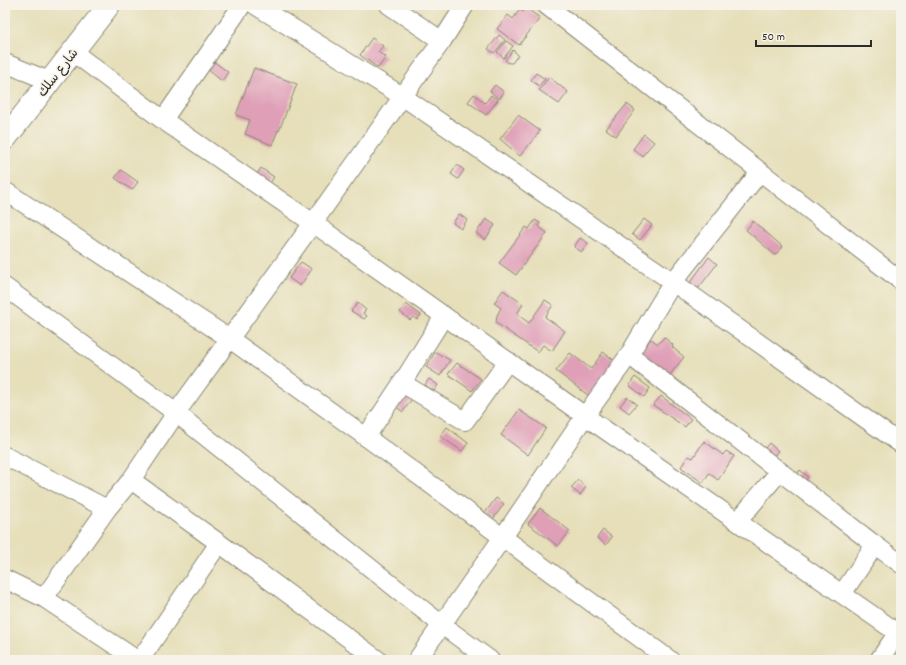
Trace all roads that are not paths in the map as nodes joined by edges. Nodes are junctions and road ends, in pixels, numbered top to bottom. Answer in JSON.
{"nodes":[{"id":1,"x":110,"y":5,"type":"edge"},
{"id":2,"x":242,"y":5,"type":"edge"},
{"id":3,"x":255,"y":5,"type":"edge"},
{"id":4,"x":389,"y":5,"type":"edge"},
{"id":5,"x":465,"y":5,"type":"edge"},
{"id":6,"x":546,"y":5,"type":"edge"},
{"id":7,"x":442,"y":41,"type":"junction"},
{"id":8,"x":73,"y":52,"type":"junction"},
{"id":9,"x":5,"y":63,"type":"edge"},
{"id":10,"x":49,"y":81,"type":"junction"},
{"id":11,"x":402,"y":96,"type":"junction"},
{"id":12,"x":163,"y":120,"type":"junction"},
{"id":13,"x":5,"y":139,"type":"edge"},
{"id":14,"x":760,"y":172,"type":"junction"},
{"id":15,"x":5,"y":191,"type":"edge"},
{"id":16,"x":313,"y":223,"type":"junction"},
{"id":17,"x":901,"y":281,"type":"edge"},
{"id":18,"x":673,"y":282,"type":"junction"},
{"id":19,"x":5,"y":288,"type":"edge"},
{"id":20,"x":444,"y":316,"type":"junction"},
{"id":21,"x":230,"y":339,"type":"junction"},
{"id":22,"x":629,"y":355,"type":"junction"},
{"id":23,"x":508,"y":361,"type":"junction"},
{"id":24,"x":402,"y":383,"type":"junction"},
{"id":25,"x":176,"y":413,"type":"junction"},
{"id":26,"x":585,"y":416,"type":"junction"},
{"id":27,"x":366,"y":437,"type":"junction"},
{"id":28,"x":901,"y":444,"type":"edge"},
{"id":29,"x":5,"y":456,"type":"edge"},
{"id":30,"x":780,"y":471,"type":"junction"},
{"id":31,"x":131,"y":480,"type":"junction"},
{"id":32,"x":107,"y":509,"type":"junction"},
{"id":33,"x":738,"y":521,"type":"junction"},
{"id":34,"x":503,"y":538,"type":"junction"},
{"id":35,"x":219,"y":543,"type":"junction"},
{"id":36,"x":875,"y":545,"type":"junction"},
{"id":37,"x":901,"y":564,"type":"edge"},
{"id":38,"x":5,"y":579,"type":"edge"},
{"id":39,"x":842,"y":594,"type":"junction"},
{"id":40,"x":44,"y":598,"type":"junction"},
{"id":41,"x":442,"y":625,"type":"junction"},
{"id":42,"x":900,"y":630,"type":"edge"},
{"id":43,"x":138,"y":660,"type":"edge"},
{"id":44,"x":378,"y":660,"type":"edge"},
{"id":45,"x":417,"y":660,"type":"edge"},
{"id":46,"x":490,"y":660,"type":"edge"},
{"id":47,"x":670,"y":660,"type":"edge"},
{"id":48,"x":879,"y":660,"type":"edge"}],
"edges":[{"from":1,"to":8,"type":"street","name":"شارع سلك"},
{"from":2,"to":12,"type":"street"},
{"from":3,"to":11,"type":"street"},
{"from":4,"to":7,"type":"street"},
{"from":5,"to":7,"type":"street"},
{"from":6,"to":14,"type":"street"},
{"from":7,"to":11,"type":"street"},
{"from":8,"to":10,"type":"street","name":"شارع سلك"},
{"from":8,"to":12,"type":"street"},
{"from":9,"to":10,"type":"street"},
{"from":10,"to":13,"type":"street","name":"شارع سلك"},
{"from":11,"to":16,"type":"street"},
{"from":11,"to":18,"type":"street"},
{"from":12,"to":16,"type":"street"},
{"from":14,"to":17,"type":"street"},
{"from":14,"to":18,"type":"street"},
{"from":15,"to":21,"type":"street"},
{"from":16,"to":20,"type":"street"},
{"from":16,"to":21,"type":"street"},
{"from":18,"to":22,"type":"street"},
{"from":18,"to":28,"type":"street"},
{"from":19,"to":25,"type":"street"},
{"from":20,"to":23,"type":"street"},
{"from":20,"to":24,"type":"street"},
{"from":21,"to":25,"type":"street"},
{"from":21,"to":27,"type":"street"},
{"from":22,"to":26,"type":"street"},
{"from":22,"to":30,"type":"street"},
{"from":23,"to":24,"type":"street"},
{"from":23,"to":26,"type":"street"},
{"from":24,"to":27,"type":"street"},
{"from":25,"to":31,"type":"street"},
{"from":25,"to":41,"type":"street"},
{"from":26,"to":33,"type":"street"},
{"from":26,"to":34,"type":"street"},
{"from":27,"to":34,"type":"street"},
{"from":29,"to":32,"type":"street"},
{"from":30,"to":33,"type":"street"},
{"from":30,"to":36,"type":"street"},
{"from":31,"to":32,"type":"street"},
{"from":31,"to":35,"type":"street"},
{"from":32,"to":40,"type":"street"},
{"from":33,"to":39,"type":"street"},
{"from":34,"to":41,"type":"street"},
{"from":34,"to":47,"type":"street"},
{"from":35,"to":43,"type":"street"},
{"from":35,"to":44,"type":"street"},
{"from":36,"to":37,"type":"street"},
{"from":36,"to":39,"type":"street"},
{"from":38,"to":40,"type":"street"},
{"from":39,"to":42,"type":"street"},
{"from":40,"to":43,"type":"street"},
{"from":41,"to":45,"type":"street"},
{"from":41,"to":46,"type":"street"},
{"from":42,"to":48,"type":"street"}]}
